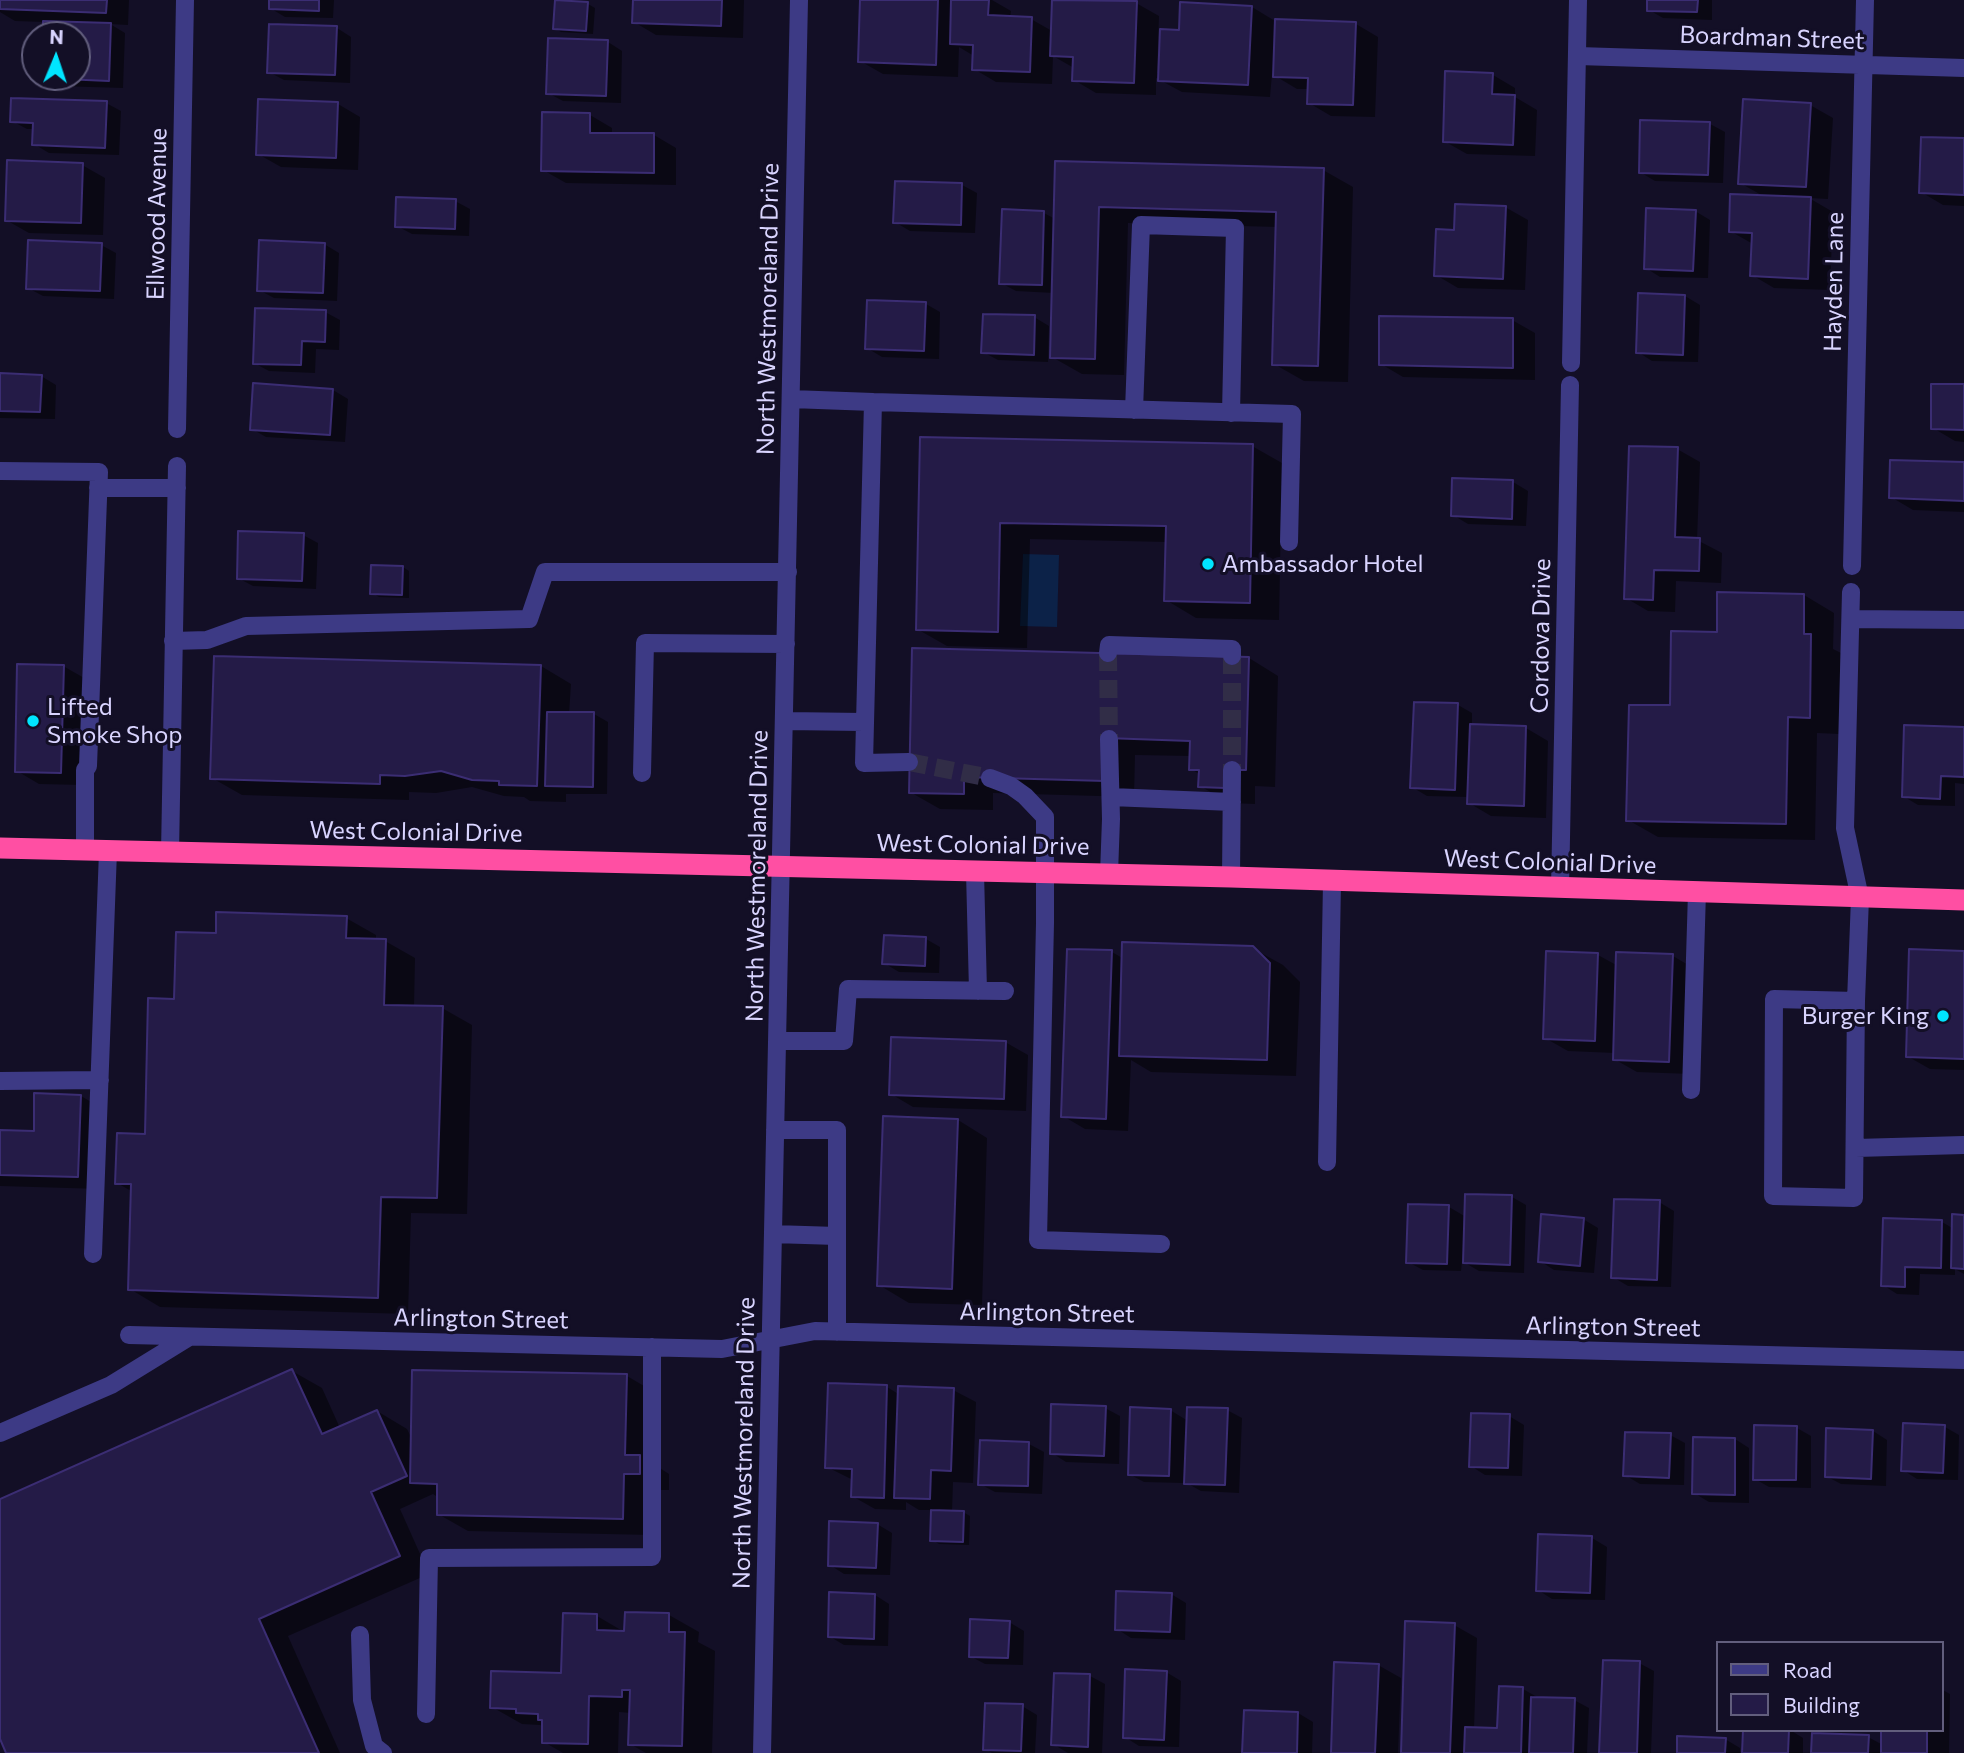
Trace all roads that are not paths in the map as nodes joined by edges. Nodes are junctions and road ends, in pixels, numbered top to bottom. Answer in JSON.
{"nodes":[{"id":1,"x":185,"y":0,"type":"edge"},
{"id":2,"x":799,"y":0,"type":"edge"},
{"id":3,"x":1578,"y":0,"type":"edge"},
{"id":4,"x":1865,"y":0,"type":"edge"},
{"id":5,"x":1578,"y":56,"type":"junction"},
{"id":6,"x":1864,"y":65,"type":"junction"},
{"id":7,"x":1964,"y":68,"type":"edge"},
{"id":8,"x":1571,"y":363,"type":"dead end"},
{"id":9,"x":1570,"y":385,"type":"dead end"},
{"id":10,"x":791,"y":399,"type":"junction"},
{"id":11,"x":873,"y":402,"type":"junction"},
{"id":12,"x":1134,"y":410,"type":"junction"},
{"id":13,"x":1231,"y":413,"type":"junction"},
{"id":14,"x":177,"y":429,"type":"dead end"},
{"id":15,"x":177,"y":466,"type":"dead end"},
{"id":16,"x":0,"y":471,"type":"edge"},
{"id":17,"x":98,"y":488,"type":"junction"},
{"id":18,"x":177,"y":488,"type":"junction"},
{"id":19,"x":1289,"y":542,"type":"dead end"},
{"id":20,"x":1852,"y":566,"type":"dead end"},
{"id":21,"x":788,"y":572,"type":"junction"},
{"id":22,"x":1852,"y":592,"type":"dead end"},
{"id":23,"x":1851,"y":619,"type":"junction"},
{"id":24,"x":1964,"y":620,"type":"edge"},
{"id":25,"x":173,"y":641,"type":"junction"},
{"id":26,"x":786,"y":644,"type":"junction"},
{"id":27,"x":1108,"y":653,"type":"dead end"},
{"id":28,"x":1232,"y":656,"type":"dead end"},
{"id":29,"x":785,"y":721,"type":"junction"},
{"id":30,"x":864,"y":722,"type":"junction"},
{"id":31,"x":1109,"y":738,"type":"tunnel mouth"},
{"id":32,"x":909,"y":762,"type":"tunnel mouth"},
{"id":33,"x":1232,"y":770,"type":"tunnel mouth"},
{"id":34,"x":642,"y":773,"type":"dead end"},
{"id":35,"x":990,"y":778,"type":"tunnel mouth"},
{"id":36,"x":1111,"y":797,"type":"junction"},
{"id":37,"x":1232,"y":802,"type":"junction"},
{"id":38,"x":0,"y":848,"type":"edge"},
{"id":39,"x":85,"y":851,"type":"junction"},
{"id":40,"x":108,"y":851,"type":"junction"},
{"id":41,"x":170,"y":853,"type":"junction"},
{"id":42,"x":782,"y":867,"type":"junction"},
{"id":43,"x":975,"y":872,"type":"junction"},
{"id":44,"x":1046,"y":874,"type":"junction"},
{"id":45,"x":1109,"y":874,"type":"junction"},
{"id":46,"x":1231,"y":877,"type":"junction"},
{"id":47,"x":1332,"y":882,"type":"junction"},
{"id":48,"x":1560,"y":888,"type":"junction"},
{"id":49,"x":1698,"y":892,"type":"junction"},
{"id":50,"x":1860,"y":898,"type":"junction"},
{"id":51,"x":1964,"y":900,"type":"edge"},
{"id":52,"x":978,"y":991,"type":"junction"},
{"id":53,"x":1004,"y":991,"type":"dead end"},
{"id":54,"x":1856,"y":1001,"type":"junction"},
{"id":55,"x":778,"y":1041,"type":"junction"},
{"id":56,"x":0,"y":1080,"type":"edge"},
{"id":57,"x":100,"y":1080,"type":"junction"},
{"id":58,"x":1691,"y":1090,"type":"dead end"},
{"id":59,"x":775,"y":1130,"type":"junction"},
{"id":60,"x":1964,"y":1145,"type":"edge"},
{"id":61,"x":1856,"y":1148,"type":"junction"},
{"id":62,"x":1327,"y":1162,"type":"dead end"},
{"id":63,"x":773,"y":1234,"type":"junction"},
{"id":64,"x":837,"y":1236,"type":"junction"},
{"id":65,"x":1161,"y":1244,"type":"dead end"},
{"id":66,"x":93,"y":1254,"type":"dead end"},
{"id":67,"x":837,"y":1332,"type":"junction"},
{"id":68,"x":129,"y":1335,"type":"dead end"},
{"id":69,"x":189,"y":1336,"type":"junction"},
{"id":70,"x":770,"y":1339,"type":"junction"},
{"id":71,"x":652,"y":1347,"type":"junction"},
{"id":72,"x":1964,"y":1360,"type":"edge"},
{"id":73,"x":0,"y":1433,"type":"edge"},
{"id":74,"x":360,"y":1635,"type":"dead end"},
{"id":75,"x":426,"y":1714,"type":"dead end"},
{"id":76,"x":383,"y":1753,"type":"edge"},
{"id":77,"x":762,"y":1753,"type":"edge"}],
"edges":[{"from":1,"to":14,"type":"street","name":"Ellwood Avenue"},
{"from":2,"to":10,"type":"street","name":"North Westmoreland Drive"},
{"from":3,"to":5,"type":"street"},
{"from":4,"to":6,"type":"street","name":"Hayden Lane"},
{"from":5,"to":6,"type":"street","name":"Boardman Street"},
{"from":5,"to":8,"type":"street"},
{"from":6,"to":7,"type":"street","name":"Boardman Street"},
{"from":6,"to":20,"type":"street","name":"Hayden Lane"},
{"from":9,"to":48,"type":"street","name":"Cordova Drive"},
{"from":10,"to":11,"type":"street"},
{"from":10,"to":21,"type":"street","name":"North Westmoreland Drive"},
{"from":11,"to":12,"type":"street"},
{"from":11,"to":30,"type":"street"},
{"from":12,"to":13,"type":"street"},
{"from":12,"to":13,"type":"street"},
{"from":13,"to":19,"type":"street"},
{"from":15,"to":18,"type":"street"},
{"from":16,"to":17,"type":"street"},
{"from":17,"to":18,"type":"street"},
{"from":17,"to":39,"type":"street"},
{"from":18,"to":25,"type":"street"},
{"from":21,"to":25,"type":"street"},
{"from":21,"to":26,"type":"street","name":"North Westmoreland Drive"},
{"from":22,"to":23,"type":"street"},
{"from":23,"to":24,"type":"street"},
{"from":23,"to":50,"type":"street"},
{"from":25,"to":41,"type":"street"},
{"from":26,"to":29,"type":"street","name":"North Westmoreland Drive"},
{"from":26,"to":34,"type":"street"},
{"from":27,"to":28,"type":"street"},
{"from":29,"to":30,"type":"street"},
{"from":29,"to":42,"type":"street","name":"North Westmoreland Drive"},
{"from":30,"to":32,"type":"street"},
{"from":31,"to":36,"type":"street"},
{"from":33,"to":37,"type":"street"},
{"from":35,"to":44,"type":"street"},
{"from":36,"to":37,"type":"street"},
{"from":36,"to":45,"type":"street"},
{"from":37,"to":46,"type":"street"},
{"from":38,"to":39,"type":"highway","name":"West Colonial Drive"},
{"from":39,"to":40,"type":"highway","name":"West Colonial Drive"},
{"from":40,"to":41,"type":"highway","name":"West Colonial Drive"},
{"from":40,"to":57,"type":"street"},
{"from":41,"to":42,"type":"highway","name":"West Colonial Drive"},
{"from":42,"to":43,"type":"highway","name":"West Colonial Drive"},
{"from":42,"to":55,"type":"street","name":"North Westmoreland Drive"},
{"from":43,"to":44,"type":"highway","name":"West Colonial Drive"},
{"from":43,"to":52,"type":"street"},
{"from":44,"to":45,"type":"highway","name":"West Colonial Drive"},
{"from":44,"to":65,"type":"street"},
{"from":45,"to":46,"type":"highway","name":"West Colonial Drive"},
{"from":46,"to":47,"type":"highway","name":"West Colonial Drive"},
{"from":47,"to":48,"type":"highway","name":"West Colonial Drive"},
{"from":47,"to":62,"type":"street"},
{"from":48,"to":49,"type":"highway","name":"West Colonial Drive"},
{"from":49,"to":50,"type":"highway","name":"West Colonial Drive"},
{"from":49,"to":58,"type":"street"},
{"from":50,"to":51,"type":"highway","name":"West Colonial Drive"},
{"from":50,"to":54,"type":"street"},
{"from":52,"to":53,"type":"street"},
{"from":52,"to":55,"type":"street"},
{"from":54,"to":61,"type":"street"},
{"from":54,"to":61,"type":"street"},
{"from":55,"to":59,"type":"street","name":"North Westmoreland Drive"},
{"from":56,"to":57,"type":"street"},
{"from":57,"to":66,"type":"street"},
{"from":59,"to":63,"type":"street","name":"North Westmoreland Drive"},
{"from":59,"to":64,"type":"street"},
{"from":60,"to":61,"type":"street"},
{"from":63,"to":64,"type":"street"},
{"from":63,"to":70,"type":"street","name":"North Westmoreland Drive"},
{"from":64,"to":67,"type":"street"},
{"from":67,"to":70,"type":"street","name":"Arlington Street"},
{"from":67,"to":72,"type":"street","name":"Arlington Street"},
{"from":68,"to":69,"type":"street","name":"Arlington Street"},
{"from":69,"to":71,"type":"street","name":"Arlington Street"},
{"from":69,"to":73,"type":"street"},
{"from":70,"to":71,"type":"street","name":"Arlington Street"},
{"from":70,"to":77,"type":"street","name":"North Westmoreland Drive"},
{"from":71,"to":75,"type":"street"},
{"from":74,"to":76,"type":"street"}]}
